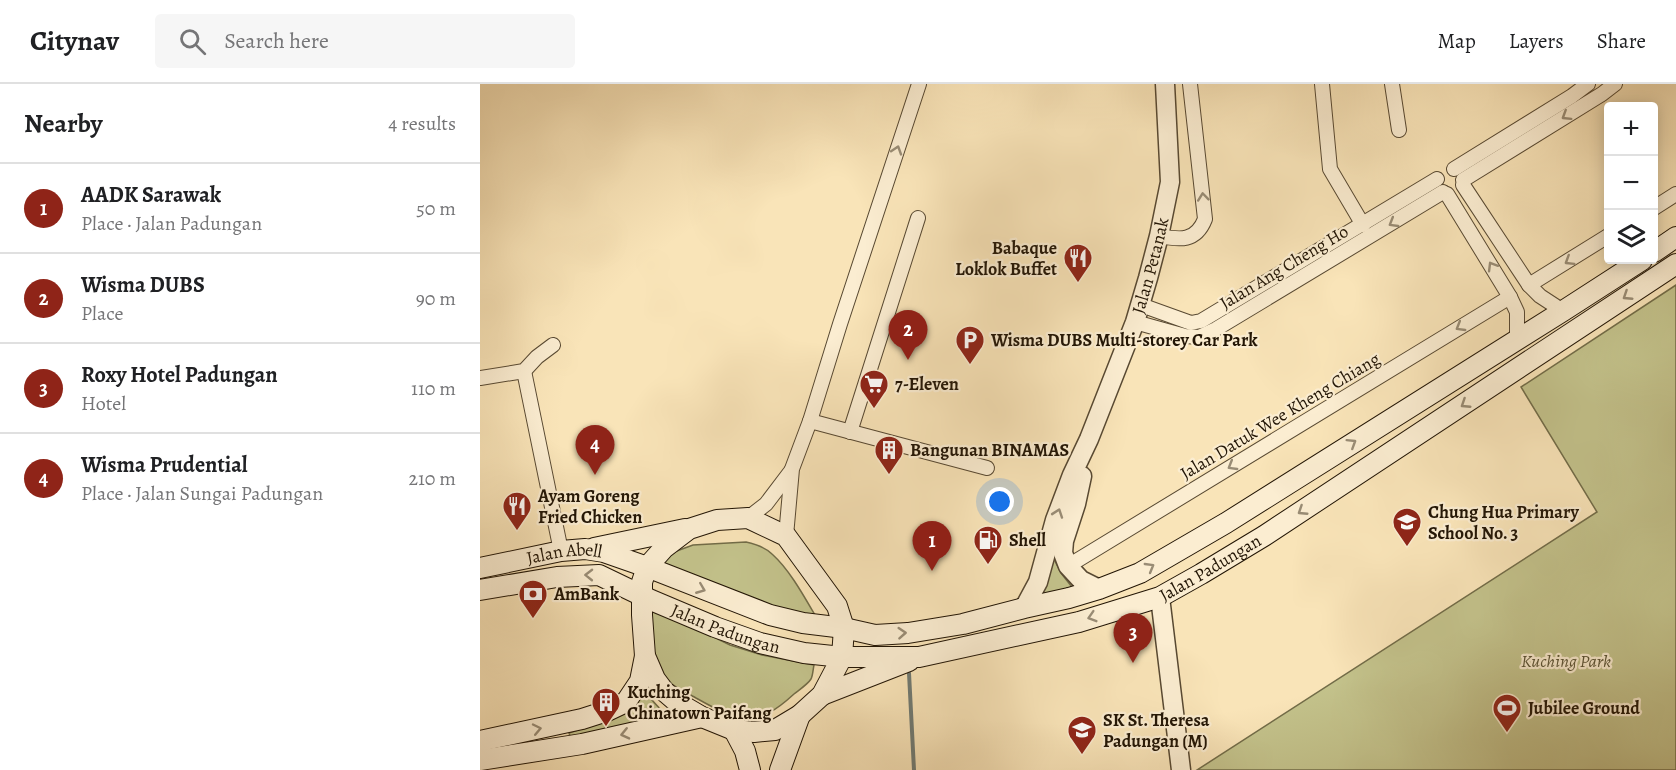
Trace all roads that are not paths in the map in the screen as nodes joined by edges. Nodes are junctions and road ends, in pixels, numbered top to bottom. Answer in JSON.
{"nodes":[{"id":1,"x":919,"y":84,"type":"edge"},
{"id":2,"x":1165,"y":84,"type":"edge"},
{"id":3,"x":1190,"y":84,"type":"edge"},
{"id":4,"x":1322,"y":84,"type":"edge"},
{"id":5,"x":1392,"y":84,"type":"edge"},
{"id":6,"x":1588,"y":84,"type":"edge"},
{"id":7,"x":1615,"y":84,"type":"edge"},
{"id":8,"x":1399,"y":130,"type":"dead end"},
{"id":9,"x":1460,"y":178,"type":"junction"},
{"id":10,"x":1437,"y":179,"type":"junction"},
{"id":11,"x":1445,"y":193,"type":"junction"},
{"id":12,"x":1676,"y":194,"type":"edge"},
{"id":13,"x":1658,"y":205,"type":"edge"},
{"id":14,"x":918,"y":218,"type":"dead end"},
{"id":15,"x":1363,"y":225,"type":"junction"},
{"id":16,"x":1159,"y":236,"type":"junction"},
{"id":17,"x":1676,"y":237,"type":"edge"},
{"id":18,"x":1604,"y":238,"type":"edge"},
{"id":19,"x":1658,"y":249,"type":"edge"},
{"id":20,"x":1635,"y":264,"type":"edge"},
{"id":21,"x":1676,"y":264,"type":"edge"},
{"id":22,"x":1529,"y":285,"type":"junction"},
{"id":23,"x":1510,"y":297,"type":"junction"},
{"id":24,"x":1563,"y":311,"type":"junction"},
{"id":25,"x":1138,"y":314,"type":"junction"},
{"id":26,"x":1517,"y":339,"type":"junction"},
{"id":27,"x":553,"y":345,"type":"dead end"},
{"id":28,"x":524,"y":371,"type":"junction"},
{"id":29,"x":480,"y":378,"type":"edge"},
{"id":30,"x":810,"y":421,"type":"junction"},
{"id":31,"x":850,"y":432,"type":"junction"},
{"id":32,"x":1089,"y":439,"type":"junction"},
{"id":33,"x":987,"y":468,"type":"dead end"},
{"id":34,"x":792,"y":469,"type":"junction"},
{"id":35,"x":748,"y":518,"type":"junction"},
{"id":36,"x":689,"y":529,"type":"junction"},
{"id":37,"x":786,"y":536,"type":"junction"},
{"id":38,"x":585,"y":549,"type":"junction"},
{"id":39,"x":561,"y":551,"type":"junction"},
{"id":40,"x":1068,"y":566,"type":"junction"},
{"id":41,"x":647,"y":567,"type":"junction"},
{"id":42,"x":480,"y":568,"type":"edge"},
{"id":43,"x":1099,"y":589,"type":"junction"},
{"id":44,"x":480,"y":590,"type":"edge"},
{"id":45,"x":643,"y":596,"type":"junction"},
{"id":46,"x":1160,"y":597,"type":"junction"},
{"id":47,"x":1024,"y":608,"type":"junction"},
{"id":48,"x":844,"y":628,"type":"junction"},
{"id":49,"x":645,"y":656,"type":"junction"},
{"id":50,"x":842,"y":657,"type":"junction"},
{"id":51,"x":920,"y":657,"type":"junction"},
{"id":52,"x":822,"y":695,"type":"junction"},
{"id":53,"x":800,"y":715,"type":"junction"},
{"id":54,"x":702,"y":717,"type":"junction"},
{"id":55,"x":734,"y":730,"type":"junction"},
{"id":56,"x":480,"y":741,"type":"edge"},
{"id":57,"x":480,"y":760,"type":"edge"},
{"id":58,"x":750,"y":770,"type":"edge"},
{"id":59,"x":780,"y":770,"type":"edge"},
{"id":60,"x":1181,"y":770,"type":"edge"}],
"edges":[{"from":30,"to":1,"type":"street","one_way":true},
{"from":2,"to":16,"type":"street","name":"Jalan Petanak"},
{"from":16,"to":3,"type":"street","one_way":true},
{"from":4,"to":15,"type":"street"},
{"from":5,"to":8,"type":"street"},
{"from":6,"to":9,"type":"street"},
{"from":7,"to":9,"type":"street","one_way":true},
{"from":9,"to":10,"type":"street"},
{"from":9,"to":11,"type":"street"},
{"from":9,"to":22,"type":"street"},
{"from":10,"to":11,"type":"street"},
{"from":10,"to":15,"type":"street","name":"Jalan Ang Cheng Ho"},
{"from":23,"to":11,"type":"street","one_way":true},
{"from":11,"to":25,"type":"street","name":"Jalan Ang Cheng Ho","one_way":true},
{"from":12,"to":13,"type":"street"},
{"from":14,"to":31,"type":"street"},
{"from":15,"to":25,"type":"street","name":"Jalan Ang Cheng Ho"},
{"from":16,"to":25,"type":"street","name":"Jalan Petanak"},
{"from":17,"to":19,"type":"main road"},
{"from":18,"to":22,"type":"street","one_way":true},
{"from":20,"to":24,"type":"main road","name":"Jalan Padungan"},
{"from":21,"to":46,"type":"main road","name":"Jalan Padungan","one_way":true},
{"from":22,"to":24,"type":"street"},
{"from":23,"to":26,"type":"street"},
{"from":23,"to":40,"type":"street","name":"Jalan Datuk Wee Kheng Chiang","one_way":true},
{"from":24,"to":26,"type":"main road","name":"Jalan Padungan"},
{"from":25,"to":32,"type":"street","name":"Jalan Petanak"},
{"from":43,"to":26,"type":"main road","name":"Jalan Padungan","one_way":true},
{"from":27,"to":28,"type":"street"},
{"from":28,"to":29,"type":"street"},
{"from":28,"to":39,"type":"street"},
{"from":30,"to":31,"type":"street"},
{"from":30,"to":34,"type":"street"},
{"from":31,"to":33,"type":"street"},
{"from":32,"to":40,"type":"street","name":"Jalan Petanak"},
{"from":47,"to":32,"type":"street","name":"Jalan Petanak","one_way":true},
{"from":34,"to":35,"type":"street"},
{"from":34,"to":37,"type":"street"},
{"from":35,"to":36,"type":"main road"},
{"from":35,"to":37,"type":"main road"},
{"from":36,"to":38,"type":"main road"},
{"from":36,"to":41,"type":"main road"},
{"from":37,"to":48,"type":"main road"},
{"from":38,"to":39,"type":"main road","name":"Jalan Abell"},
{"from":38,"to":41,"type":"main road","name":"Jalan Abell"},
{"from":39,"to":42,"type":"main road","name":"Jalan Abell"},
{"from":40,"to":43,"type":"street"},
{"from":41,"to":45,"type":"main road"},
{"from":41,"to":48,"type":"main road","name":"Jalan Padungan","one_way":true},
{"from":43,"to":47,"type":"main road","name":"Jalan Padungan"},
{"from":45,"to":44,"type":"main road","name":"Jalan Abell","one_way":true},
{"from":45,"to":49,"type":"main road"},
{"from":45,"to":50,"type":"main road","name":"Jalan Padungan"},
{"from":46,"to":51,"type":"main road","name":"Jalan Padungan","one_way":true},
{"from":46,"to":60,"type":"street"},
{"from":48,"to":47,"type":"main road","name":"Jalan Padungan","one_way":true},
{"from":48,"to":50,"type":"main road"},
{"from":49,"to":54,"type":"main road"},
{"from":56,"to":49,"type":"main road","one_way":true},
{"from":50,"to":51,"type":"main road","name":"Jalan Padungan"},
{"from":50,"to":52,"type":"main road"},
{"from":51,"to":52,"type":"main road"},
{"from":52,"to":53,"type":"main road"},
{"from":53,"to":55,"type":"main road"},
{"from":53,"to":59,"type":"main road"},
{"from":54,"to":55,"type":"main road"},
{"from":54,"to":57,"type":"main road","one_way":true},
{"from":55,"to":58,"type":"main road"}]}
